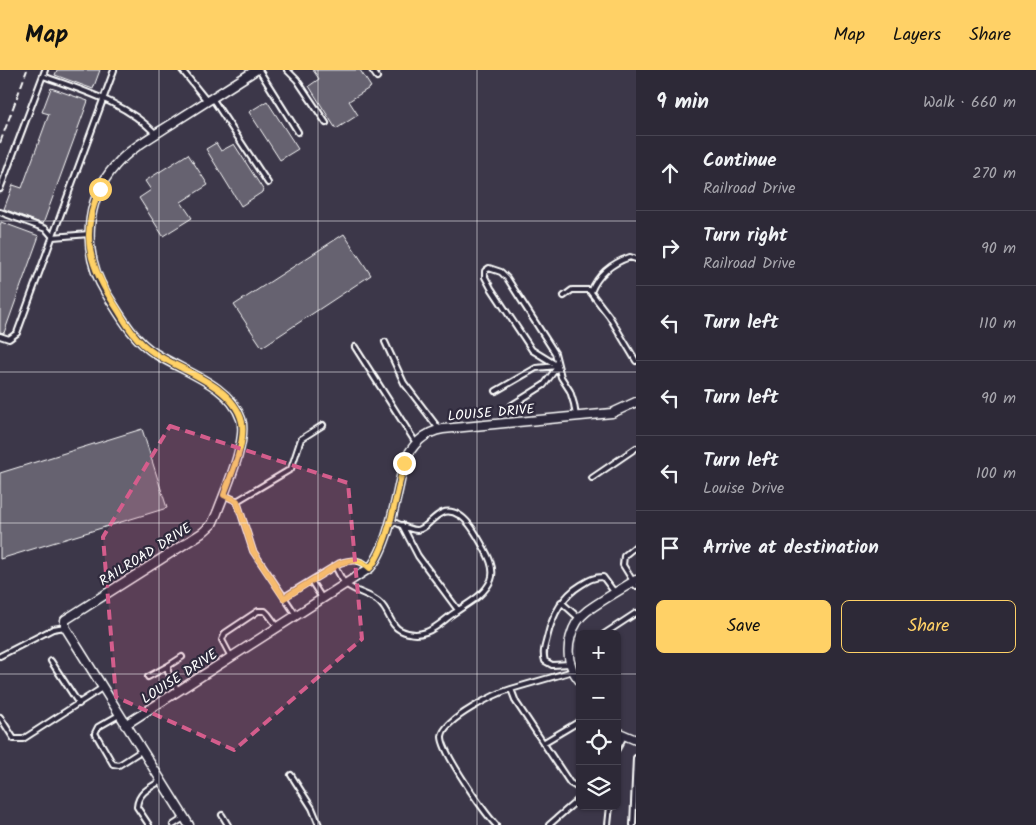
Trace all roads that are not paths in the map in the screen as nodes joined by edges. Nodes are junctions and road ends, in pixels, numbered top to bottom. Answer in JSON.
{"nodes":[{"id":1,"x":45,"y":70,"type":"edge"},
{"id":2,"x":114,"y":70,"type":"edge"},
{"id":3,"x":182,"y":70,"type":"edge"},
{"id":4,"x":255,"y":70,"type":"edge"},
{"id":5,"x":287,"y":70,"type":"edge"},
{"id":6,"x":372,"y":70,"type":"edge"},
{"id":7,"x":42,"y":76,"type":"junction"},
{"id":8,"x":377,"y":77,"type":"dead end"},
{"id":9,"x":104,"y":98,"type":"junction"},
{"id":10,"x":209,"y":100,"type":"junction"},
{"id":11,"x":326,"y":123,"type":"dead end"},
{"id":12,"x":298,"y":132,"type":"dead end"},
{"id":13,"x":156,"y":134,"type":"junction"},
{"id":14,"x":268,"y":183,"type":"dead end"},
{"id":15,"x":0,"y":189,"type":"edge"},
{"id":16,"x":0,"y":212,"type":"edge"},
{"id":17,"x":89,"y":234,"type":"junction"},
{"id":18,"x":52,"y":237,"type":"junction"},
{"id":19,"x":636,"y":259,"type":"edge"},
{"id":20,"x":591,"y":292,"type":"junction"},
{"id":21,"x":564,"y":296,"type":"dead end"},
{"id":22,"x":0,"y":336,"type":"edge"},
{"id":23,"x":385,"y":342,"type":"dead end"},
{"id":24,"x":355,"y":347,"type":"dead end"},
{"id":25,"x":636,"y":361,"type":"edge"},
{"id":26,"x":558,"y":366,"type":"junction"},
{"id":27,"x":496,"y":391,"type":"dead end"},
{"id":28,"x":636,"y":402,"type":"edge"},
{"id":29,"x":512,"y":405,"type":"dead end"},
{"id":30,"x":576,"y":416,"type":"junction"},
{"id":31,"x":323,"y":424,"type":"dead end"},
{"id":32,"x":439,"y":429,"type":"junction"},
{"id":33,"x":416,"y":444,"type":"junction"},
{"id":34,"x":636,"y":448,"type":"edge"},
{"id":35,"x":592,"y":478,"type":"dead end"},
{"id":36,"x":224,"y":495,"type":"junction"},
{"id":37,"x":237,"y":501,"type":"junction"},
{"id":38,"x":390,"y":520,"type":"junction"},
{"id":39,"x":402,"y":525,"type":"junction"},
{"id":40,"x":636,"y":546,"type":"edge"},
{"id":41,"x":335,"y":566,"type":"junction"},
{"id":42,"x":370,"y":568,"type":"junction"},
{"id":43,"x":310,"y":581,"type":"junction"},
{"id":44,"x":635,"y":583,"type":"edge"},
{"id":45,"x":346,"y":585,"type":"junction"},
{"id":46,"x":615,"y":593,"type":"junction"},
{"id":47,"x":284,"y":598,"type":"junction"},
{"id":48,"x":323,"y":599,"type":"junction"},
{"id":49,"x":561,"y":602,"type":"junction"},
{"id":50,"x":458,"y":610,"type":"junction"},
{"id":51,"x":636,"y":612,"type":"edge"},
{"id":52,"x":297,"y":616,"type":"junction"},
{"id":53,"x":580,"y":619,"type":"junction"},
{"id":54,"x":65,"y":627,"type":"junction"},
{"id":55,"x":279,"y":628,"type":"junction"},
{"id":56,"x":610,"y":630,"type":"edge"},
{"id":57,"x":0,"y":656,"type":"edge"},
{"id":58,"x":182,"y":657,"type":"dead end"},
{"id":59,"x":231,"y":658,"type":"junction"},
{"id":60,"x":51,"y":661,"type":"dead end"},
{"id":61,"x":168,"y":666,"type":"junction"},
{"id":62,"x":572,"y":667,"type":"junction"},
{"id":63,"x":577,"y":675,"type":"edge"},
{"id":64,"x":148,"y":677,"type":"dead end"},
{"id":65,"x":102,"y":688,"type":"junction"},
{"id":66,"x":512,"y":689,"type":"junction"},
{"id":67,"x":178,"y":691,"type":"junction"},
{"id":68,"x":79,"y":704,"type":"junction"},
{"id":69,"x":119,"y":715,"type":"junction"},
{"id":70,"x":0,"y":718,"type":"edge"},
{"id":71,"x":576,"y":723,"type":"edge"},
{"id":72,"x":125,"y":725,"type":"junction"},
{"id":73,"x":621,"y":734,"type":"edge"},
{"id":74,"x":636,"y":740,"type":"edge"},
{"id":75,"x":543,"y":743,"type":"junction"},
{"id":76,"x":142,"y":751,"type":"junction"},
{"id":77,"x":636,"y":758,"type":"edge"},
{"id":78,"x":291,"y":776,"type":"dead end"},
{"id":79,"x":161,"y":781,"type":"junction"},
{"id":80,"x":636,"y":784,"type":"edge"},
{"id":81,"x":576,"y":787,"type":"edge"},
{"id":82,"x":576,"y":801,"type":"edge"},
{"id":83,"x":610,"y":810,"type":"edge"},
{"id":84,"x":222,"y":816,"type":"dead end"},
{"id":85,"x":184,"y":818,"type":"junction"},
{"id":86,"x":149,"y":825,"type":"edge"},
{"id":87,"x":173,"y":825,"type":"edge"},
{"id":88,"x":189,"y":825,"type":"edge"},
{"id":89,"x":228,"y":825,"type":"edge"},
{"id":90,"x":319,"y":825,"type":"edge"},
{"id":91,"x":496,"y":825,"type":"edge"},
{"id":92,"x":549,"y":825,"type":"edge"},
{"id":93,"x":608,"y":825,"type":"edge"},
{"id":94,"x":634,"y":825,"type":"edge"}],
"edges":[{"from":1,"to":7,"type":"lane"},
{"from":2,"to":9,"type":"lane"},
{"from":3,"to":10,"type":"lane"},
{"from":4,"to":10,"type":"street","name":"RAILROAD DRIVE"},
{"from":4,"to":12,"type":"lane"},
{"from":5,"to":11,"type":"lane"},
{"from":6,"to":8,"type":"lane"},
{"from":7,"to":9,"type":"lane"},
{"from":7,"to":15,"type":"lane"},
{"from":9,"to":13,"type":"lane"},
{"from":9,"to":18,"type":"lane"},
{"from":10,"to":13,"type":"street","name":"RAILROAD DRIVE"},
{"from":10,"to":14,"type":"lane"},
{"from":13,"to":17,"type":"street","name":"RAILROAD DRIVE"},
{"from":16,"to":18,"type":"lane"},
{"from":17,"to":18,"type":"lane"},
{"from":17,"to":36,"type":"street","name":"RAILROAD DRIVE"},
{"from":18,"to":22,"type":"lane"},
{"from":19,"to":20,"type":"lane"},
{"from":20,"to":21,"type":"lane"},
{"from":20,"to":25,"type":"lane"},
{"from":23,"to":32,"type":"lane"},
{"from":24,"to":33,"type":"lane"},
{"from":26,"to":26,"type":"lane"},
{"from":26,"to":27,"type":"lane"},
{"from":26,"to":29,"type":"lane"},
{"from":26,"to":30,"type":"lane"},
{"from":28,"to":30,"type":"street","name":"LOUISE DRIVE"},
{"from":30,"to":32,"type":"street","name":"LOUISE DRIVE"},
{"from":31,"to":37,"type":"lane"},
{"from":32,"to":33,"type":"street","name":"LOUISE DRIVE"},
{"from":33,"to":38,"type":"street","name":"LOUISE DRIVE"},
{"from":34,"to":35,"type":"lane"},
{"from":36,"to":37,"type":"lane"},
{"from":36,"to":54,"type":"street","name":"RAILROAD DRIVE"},
{"from":37,"to":47,"type":"lane"},
{"from":38,"to":39,"type":"lane"},
{"from":38,"to":42,"type":"street","name":"LOUISE DRIVE"},
{"from":39,"to":50,"type":"lane"},
{"from":39,"to":50,"type":"lane"},
{"from":40,"to":44,"type":"lane"},
{"from":41,"to":42,"type":"lane"},
{"from":41,"to":43,"type":"lane"},
{"from":41,"to":45,"type":"lane"},
{"from":42,"to":45,"type":"street","name":"LOUISE DRIVE"},
{"from":43,"to":47,"type":"lane"},
{"from":43,"to":48,"type":"lane"},
{"from":44,"to":46,"type":"street"},
{"from":45,"to":48,"type":"street","name":"LOUISE DRIVE"},
{"from":45,"to":50,"type":"lane"},
{"from":46,"to":49,"type":"lane"},
{"from":46,"to":53,"type":"street"},
{"from":47,"to":52,"type":"lane"},
{"from":48,"to":52,"type":"street","name":"LOUISE DRIVE"},
{"from":49,"to":53,"type":"lane"},
{"from":49,"to":62,"type":"lane"},
{"from":51,"to":56,"type":"lane"},
{"from":52,"to":55,"type":"street","name":"LOUISE DRIVE"},
{"from":53,"to":62,"type":"street"},
{"from":54,"to":57,"type":"lane"},
{"from":54,"to":65,"type":"street"},
{"from":55,"to":59,"type":"street","name":"LOUISE DRIVE"},
{"from":55,"to":59,"type":"lane"},
{"from":58,"to":61,"type":"lane"},
{"from":59,"to":67,"type":"street","name":"LOUISE DRIVE"},
{"from":60,"to":68,"type":"lane"},
{"from":61,"to":64,"type":"lane"},
{"from":61,"to":67,"type":"lane"},
{"from":62,"to":63,"type":"street"},
{"from":62,"to":66,"type":"lane"},
{"from":65,"to":68,"type":"lane"},
{"from":65,"to":69,"type":"street"},
{"from":66,"to":75,"type":"lane"},
{"from":66,"to":91,"type":"lane"},
{"from":67,"to":72,"type":"street","name":"LOUISE DRIVE"},
{"from":68,"to":70,"type":"lane"},
{"from":69,"to":72,"type":"street"},
{"from":69,"to":76,"type":"lane"},
{"from":71,"to":75,"type":"lane"},
{"from":72,"to":76,"type":"street"},
{"from":73,"to":74,"type":"street"},
{"from":75,"to":81,"type":"lane"},
{"from":76,"to":79,"type":"street"},
{"from":77,"to":80,"type":"lane"},
{"from":78,"to":90,"type":"lane"},
{"from":79,"to":85,"type":"street"},
{"from":79,"to":86,"type":"lane"},
{"from":80,"to":94,"type":"lane"},
{"from":82,"to":92,"type":"lane"},
{"from":83,"to":93,"type":"lane"},
{"from":84,"to":89,"type":"lane"},
{"from":85,"to":87,"type":"lane"},
{"from":85,"to":88,"type":"street"}]}
